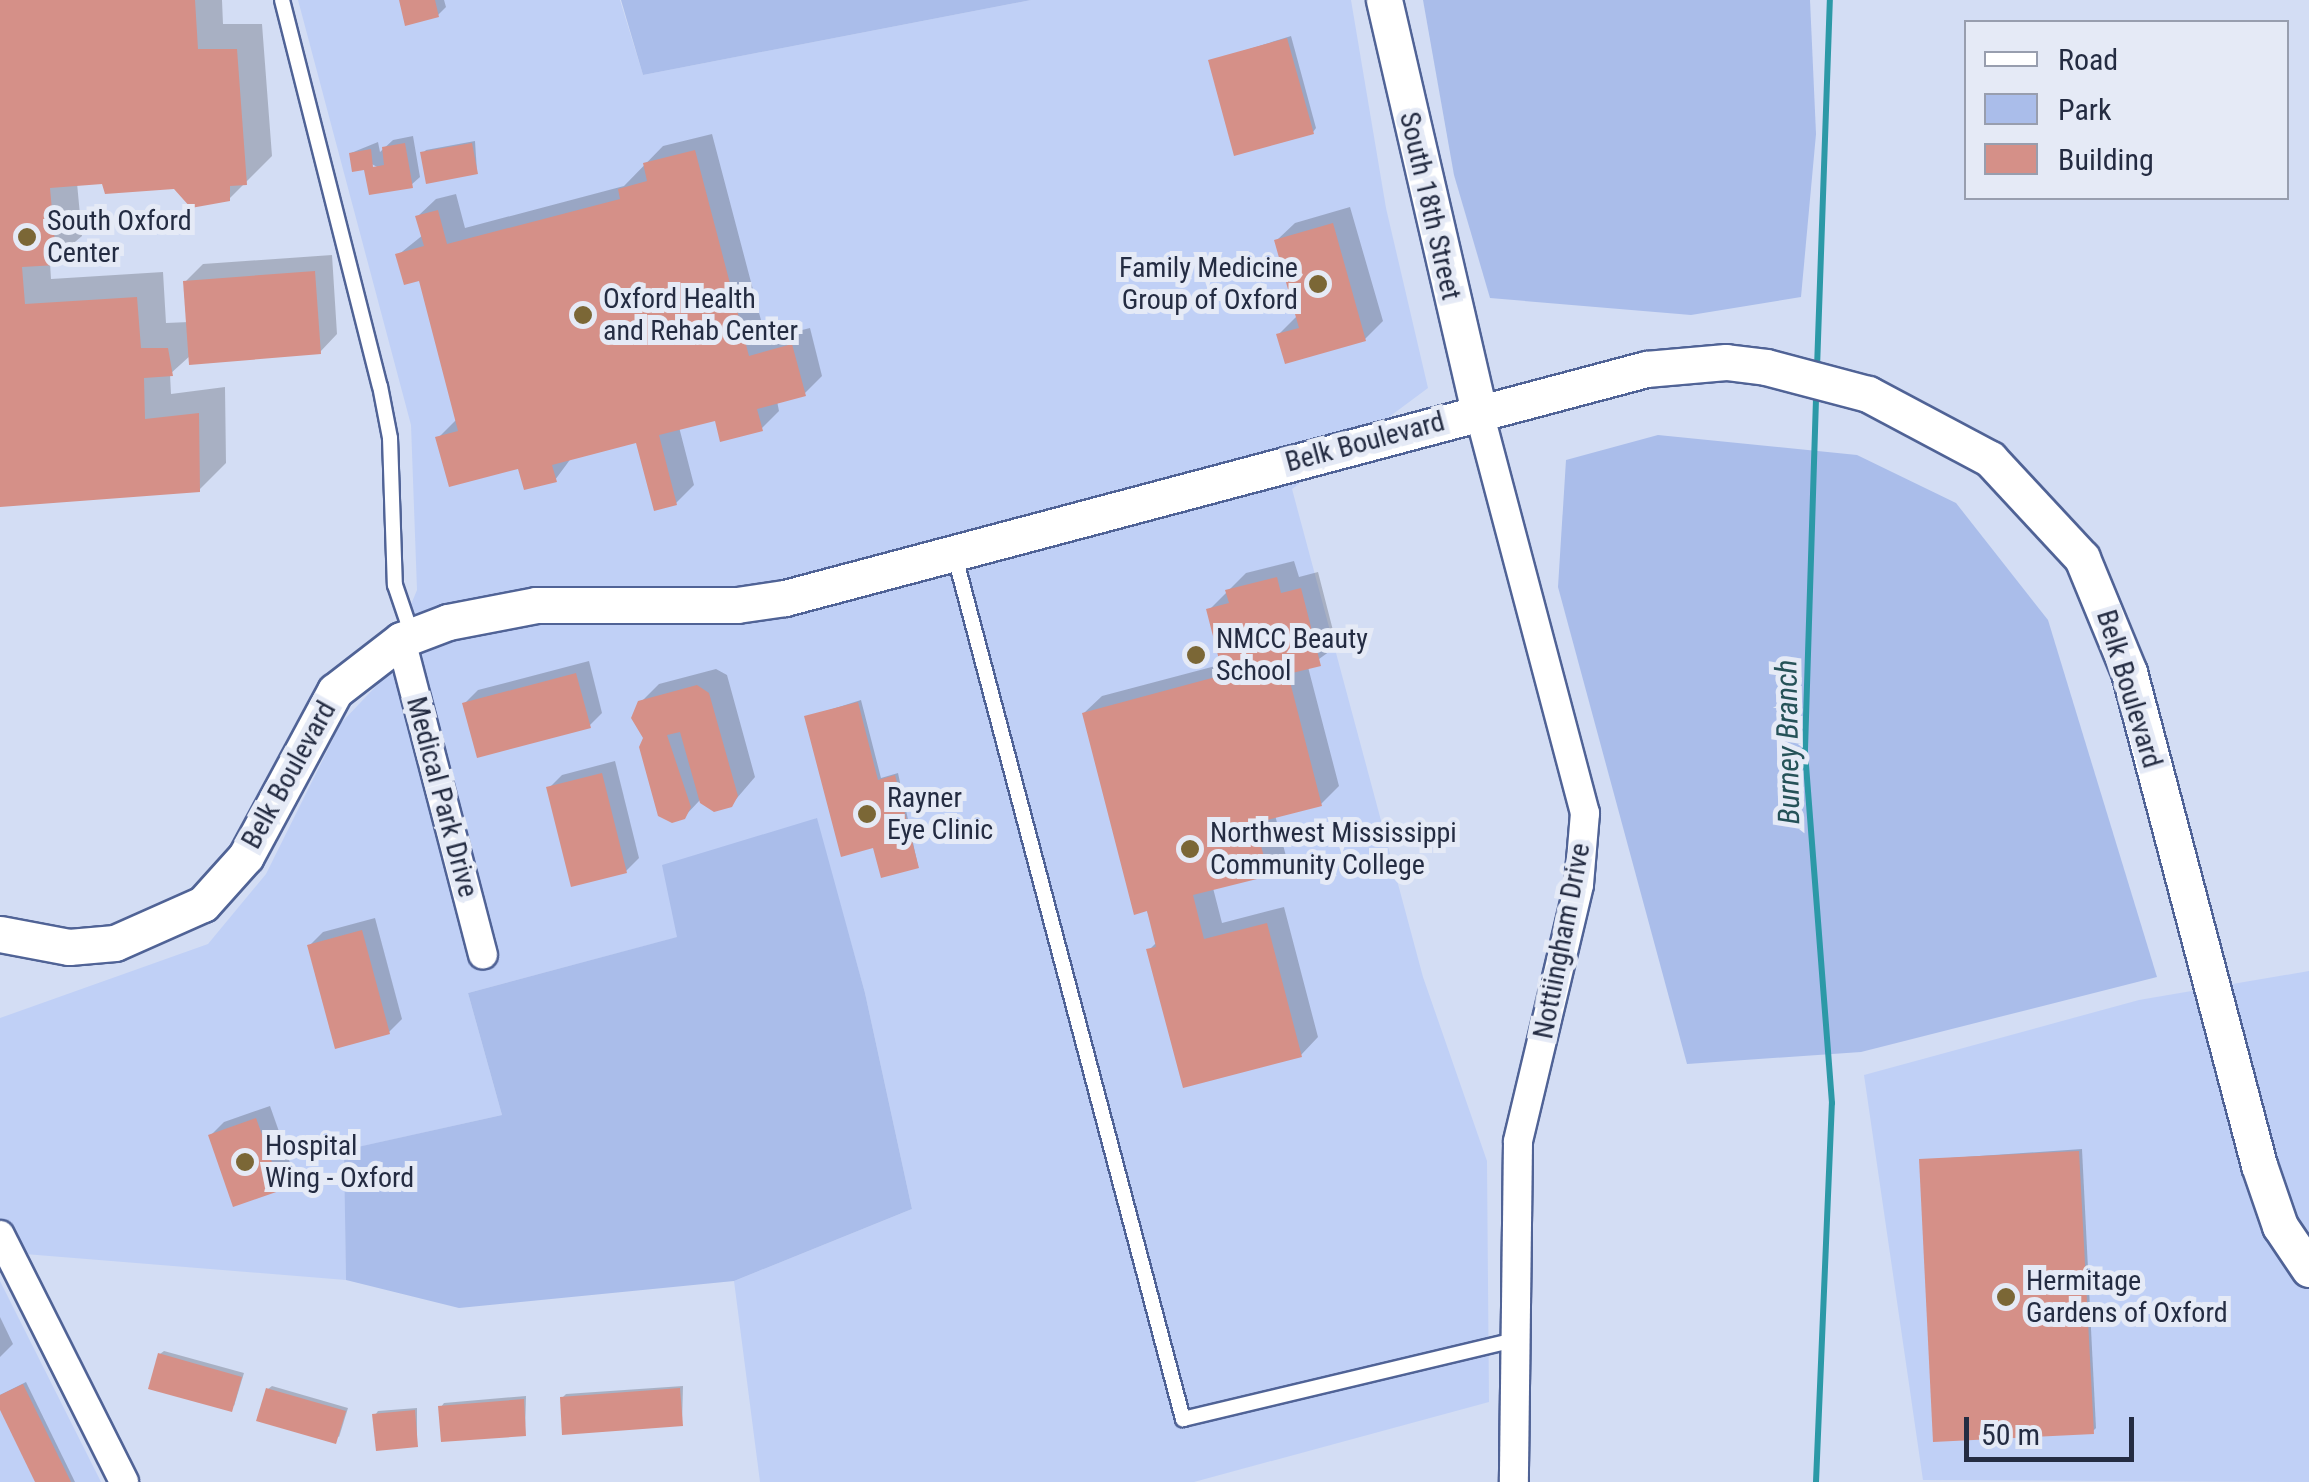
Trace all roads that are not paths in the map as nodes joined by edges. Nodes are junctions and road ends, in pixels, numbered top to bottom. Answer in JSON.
{"nodes":[{"id":1,"x":282,"y":0,"type":"edge"},
{"id":2,"x":1384,"y":0,"type":"edge"},
{"id":3,"x":1478,"y":412,"type":"junction"},
{"id":4,"x":954,"y":552,"type":"junction"},
{"id":5,"x":407,"y":638,"type":"junction"},
{"id":6,"x":0,"y":934,"type":"edge"},
{"id":7,"x":483,"y":955,"type":"dead end"},
{"id":8,"x":0,"y":1236,"type":"edge"},
{"id":9,"x":2309,"y":1269,"type":"edge"},
{"id":10,"x":1511,"y":1340,"type":"junction"},
{"id":11,"x":124,"y":1482,"type":"edge"},
{"id":12,"x":1514,"y":1482,"type":"edge"}],
"edges":[{"from":1,"to":5,"type":"lane"},
{"from":2,"to":3,"type":"street","name":"South 18th Street"},
{"from":3,"to":4,"type":"street","name":"Belk Boulevard"},
{"from":3,"to":9,"type":"street","name":"Belk Boulevard"},
{"from":3,"to":10,"type":"street","name":"Nottiingham Drive"},
{"from":4,"to":5,"type":"street","name":"Belk Boulevard"},
{"from":4,"to":10,"type":"lane"},
{"from":5,"to":6,"type":"street","name":"Belk Boulevard"},
{"from":5,"to":7,"type":"street","name":"Medical Park Drive"},
{"from":8,"to":11,"type":"street"},
{"from":10,"to":12,"type":"street","name":"Nottiingham Drive"}]}
